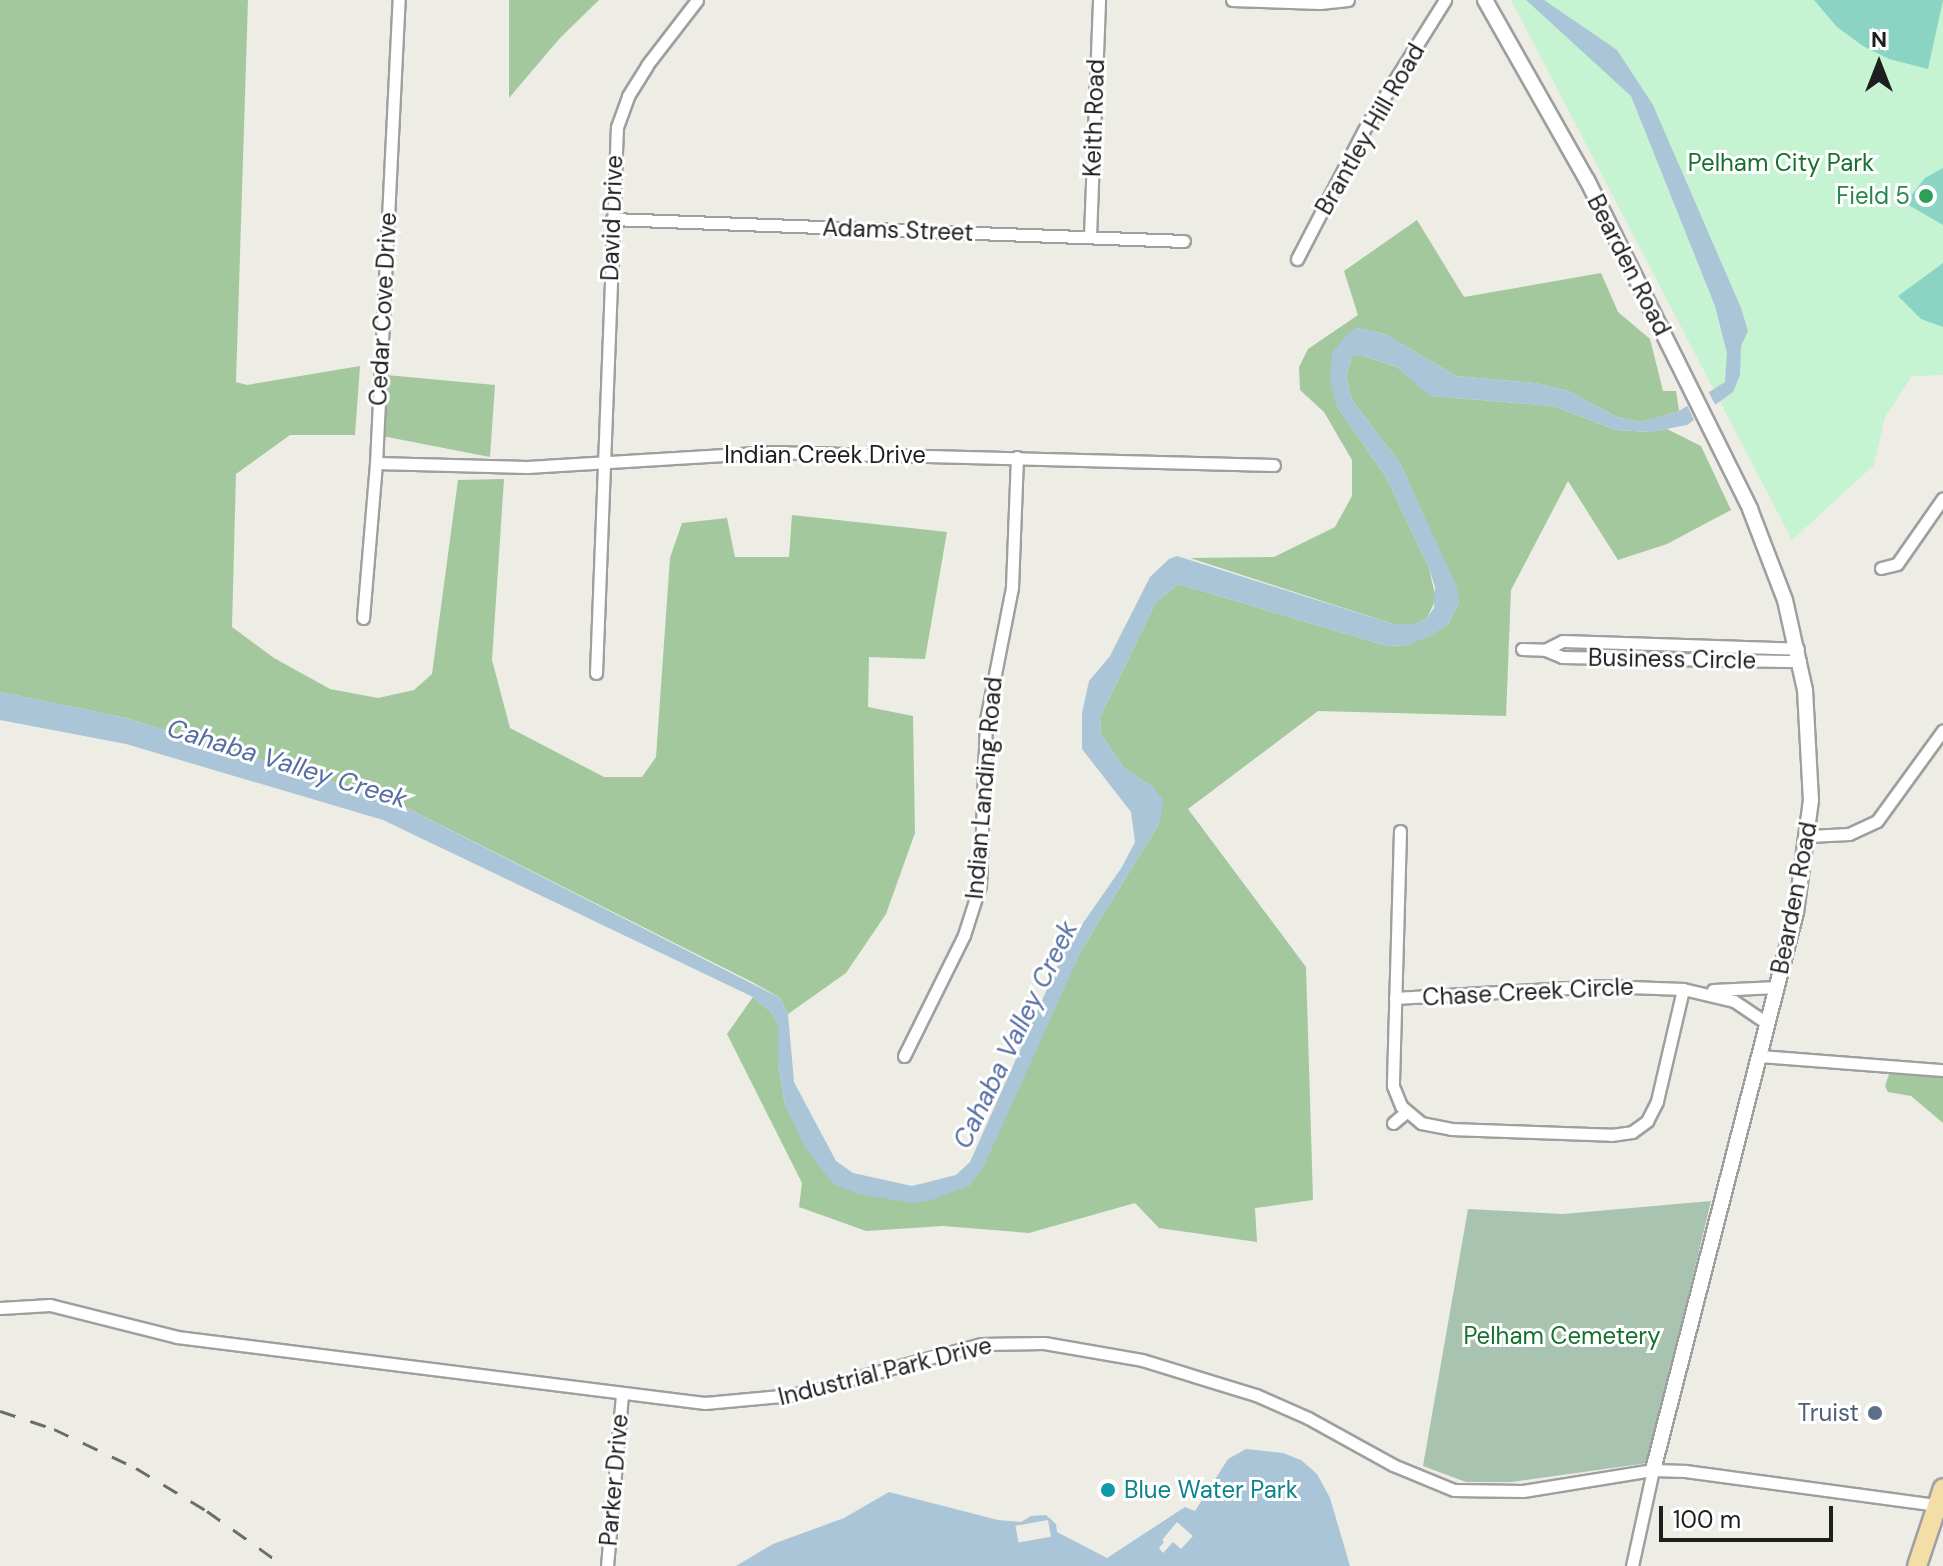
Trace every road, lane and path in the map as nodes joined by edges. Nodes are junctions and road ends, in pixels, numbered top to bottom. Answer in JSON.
{"nodes":[{"id":1,"x":399,"y":0,"type":"edge"},
{"id":2,"x":697,"y":0,"type":"edge"},
{"id":3,"x":1099,"y":0,"type":"edge"},
{"id":4,"x":1232,"y":0,"type":"edge"},
{"id":5,"x":1348,"y":0,"type":"edge"},
{"id":6,"x":1445,"y":0,"type":"edge"},
{"id":7,"x":1485,"y":0,"type":"edge"},
{"id":8,"x":612,"y":219,"type":"junction"},
{"id":9,"x":1090,"y":236,"type":"junction"},
{"id":10,"x":1184,"y":241,"type":"dead end"},
{"id":11,"x":1297,"y":259,"type":"dead end"},
{"id":12,"x":1017,"y":457,"type":"junction"},
{"id":13,"x":602,"y":461,"type":"junction"},
{"id":14,"x":376,"y":463,"type":"junction"},
{"id":15,"x":1274,"y":465,"type":"dead end"},
{"id":16,"x":1943,"y":498,"type":"edge"},
{"id":17,"x":1881,"y":568,"type":"dead end"},
{"id":18,"x":363,"y":618,"type":"dead end"},
{"id":19,"x":1522,"y":649,"type":"dead end"},
{"id":20,"x":1799,"y":655,"type":"junction"},
{"id":21,"x":596,"y":673,"type":"dead end"},
{"id":22,"x":1943,"y":730,"type":"edge"},
{"id":23,"x":1400,"y":831,"type":"dead end"},
{"id":24,"x":1809,"y":836,"type":"junction"},
{"id":25,"x":1777,"y":987,"type":"junction"},
{"id":26,"x":1683,"y":989,"type":"junction"},
{"id":27,"x":1700,"y":991,"type":"junction"},
{"id":28,"x":1395,"y":998,"type":"junction"},
{"id":29,"x":1767,"y":1023,"type":"junction"},
{"id":30,"x":904,"y":1056,"type":"dead end"},
{"id":31,"x":1759,"y":1056,"type":"junction"},
{"id":32,"x":1943,"y":1070,"type":"edge"},
{"id":33,"x":1406,"y":1112,"type":"junction"},
{"id":34,"x":1393,"y":1123,"type":"dead end"},
{"id":35,"x":0,"y":1308,"type":"edge"},
{"id":36,"x":622,"y":1394,"type":"junction"},
{"id":37,"x":1653,"y":1470,"type":"junction"},
{"id":38,"x":1941,"y":1499,"type":"edge"},
{"id":39,"x":607,"y":1566,"type":"edge"},
{"id":40,"x":1632,"y":1566,"type":"edge"},
{"id":41,"x":1917,"y":1566,"type":"edge"}],
"edges":[{"from":1,"to":14,"type":"street","name":"Cedar Cove Drive"},
{"from":2,"to":8,"type":"street","name":"David Drive"},
{"from":3,"to":9,"type":"street","name":"Keith Road"},
{"from":4,"to":5,"type":"street"},
{"from":6,"to":11,"type":"street","name":"Brantley Hill Road"},
{"from":7,"to":20,"type":"street","name":"Bearden Road"},
{"from":8,"to":9,"type":"street","name":"Adams Street"},
{"from":8,"to":13,"type":"street","name":"David Drive"},
{"from":9,"to":10,"type":"street","name":"Adams Street"},
{"from":12,"to":13,"type":"street","name":"Indian Creek Drive"},
{"from":12,"to":15,"type":"street","name":"Indian Creek Drive"},
{"from":12,"to":30,"type":"street","name":"Indian Landing Road"},
{"from":13,"to":14,"type":"street","name":"Indian Creek Drive"},
{"from":13,"to":21,"type":"street","name":"David Drive"},
{"from":14,"to":18,"type":"street","name":"Cedar Cove Drive"},
{"from":16,"to":17,"type":"street"},
{"from":19,"to":20,"type":"street","name":"Business Circle"},
{"from":20,"to":24,"type":"street","name":"Bearden Road"},
{"from":22,"to":24,"type":"street"},
{"from":23,"to":28,"type":"street"},
{"from":24,"to":25,"type":"street","name":"Bearden Road"},
{"from":25,"to":27,"type":"street","name":"Chase Creek Circle"},
{"from":25,"to":29,"type":"street","name":"Bearden Road"},
{"from":26,"to":27,"type":"street","name":"Chase Creek Circle"},
{"from":26,"to":28,"type":"street","name":"Chase Creek Circle"},
{"from":26,"to":33,"type":"street"},
{"from":27,"to":29,"type":"street","name":"Chase Creek Circle"},
{"from":28,"to":33,"type":"street","name":"Chase Creek Circle"},
{"from":29,"to":31,"type":"street","name":"Bearden Road"},
{"from":31,"to":32,"type":"street"},
{"from":31,"to":37,"type":"street","name":"Bearden Road"},
{"from":33,"to":34,"type":"street"},
{"from":35,"to":36,"type":"street","name":"Industrial Park Drive"},
{"from":36,"to":37,"type":"street","name":"Industrial Park Drive"},
{"from":36,"to":39,"type":"street","name":"Parker Drive"},
{"from":37,"to":38,"type":"street","name":"Industrial Park Drive"},
{"from":37,"to":40,"type":"street"},
{"from":38,"to":41,"type":"main road"}]}
